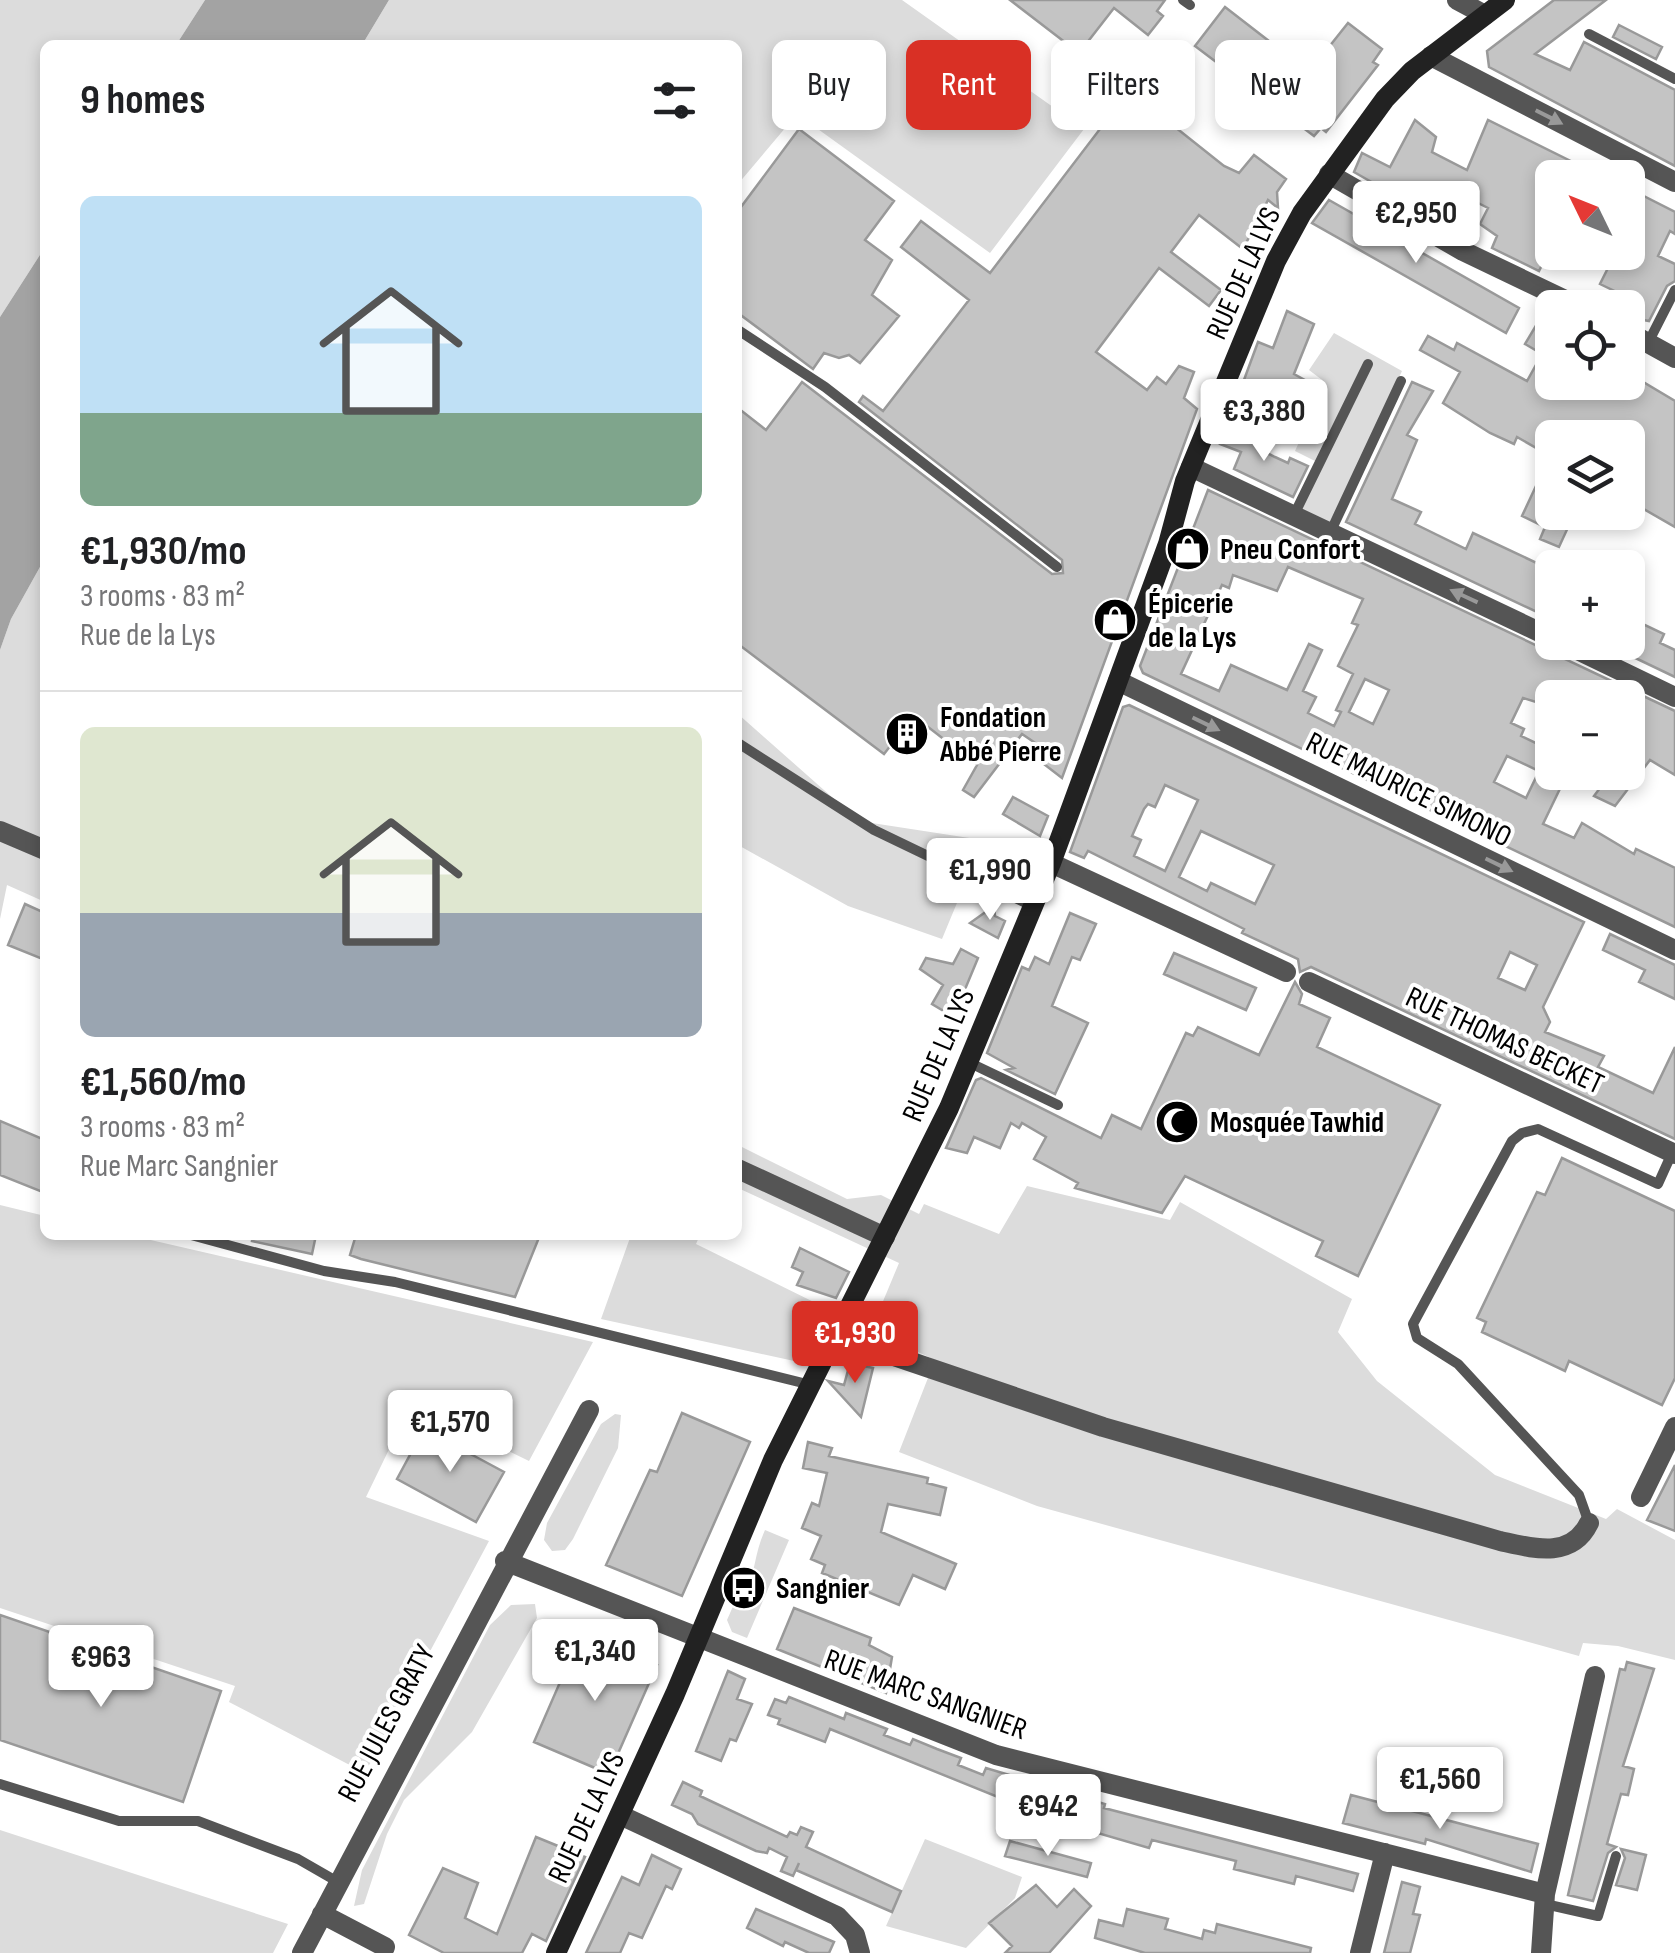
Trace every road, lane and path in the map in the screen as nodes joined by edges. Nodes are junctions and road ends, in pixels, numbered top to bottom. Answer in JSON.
{"nodes":[{"id":1,"x":1458,"y":0,"type":"edge"},
{"id":2,"x":1505,"y":0,"type":"edge"},
{"id":3,"x":1485,"y":15,"type":"junction"},
{"id":4,"x":1588,"y":34,"type":"dead end"},
{"id":5,"x":1431,"y":56,"type":"junction"},
{"id":6,"x":1675,"y":79,"type":"edge"},
{"id":7,"x":1329,"y":174,"type":"junction"},
{"id":8,"x":1675,"y":182,"type":"edge"},
{"id":9,"x":1545,"y":290,"type":"edge"},
{"id":10,"x":1675,"y":290,"type":"edge"},
{"id":11,"x":742,"y":333,"type":"edge"},
{"id":12,"x":1645,"y":341,"type":"edge"},
{"id":13,"x":1648,"y":343,"type":"junction"},
{"id":14,"x":1675,"y":358,"type":"edge"},
{"id":15,"x":1368,"y":364,"type":"dead end"},
{"id":16,"x":1401,"y":382,"type":"dead end"},
{"id":17,"x":1190,"y":467,"type":"junction"},
{"id":18,"x":1294,"y":515,"type":"junction"},
{"id":19,"x":1330,"y":532,"type":"junction"},
{"id":20,"x":1057,"y":567,"type":"dead end"},
{"id":21,"x":1535,"y":630,"type":"edge"},
{"id":22,"x":1598,"y":660,"type":"edge"},
{"id":23,"x":1118,"y":681,"type":"junction"},
{"id":24,"x":1675,"y":697,"type":"edge"},
{"id":25,"x":742,"y":746,"type":"edge"},
{"id":26,"x":0,"y":831,"type":"edge"},
{"id":27,"x":40,"y":848,"type":"edge"},
{"id":28,"x":1051,"y":864,"type":"junction"},
{"id":29,"x":1033,"y":907,"type":"junction"},
{"id":30,"x":1675,"y":950,"type":"edge"},
{"id":31,"x":1286,"y":972,"type":"dead end"},
{"id":32,"x":1309,"y":982,"type":"dead end"},
{"id":33,"x":968,"y":1062,"type":"junction"},
{"id":34,"x":1058,"y":1105,"type":"dead end"},
{"id":35,"x":1674,"y":1153,"type":"edge"},
{"id":36,"x":742,"y":1171,"type":"edge"},
{"id":37,"x":885,"y":1237,"type":"junction"},
{"id":38,"x":209,"y":1240,"type":"edge"},
{"id":39,"x":838,"y":1331,"type":"junction"},
{"id":40,"x":811,"y":1384,"type":"junction"},
{"id":41,"x":589,"y":1410,"type":"dead end"},
{"id":42,"x":1675,"y":1427,"type":"edge"},
{"id":43,"x":1641,"y":1497,"type":"dead end"},
{"id":44,"x":1589,"y":1523,"type":"joint"},
{"id":45,"x":506,"y":1562,"type":"junction"},
{"id":46,"x":698,"y":1639,"type":"junction"},
{"id":47,"x":1596,"y":1676,"type":"dead end"},
{"id":48,"x":0,"y":1784,"type":"edge"},
{"id":49,"x":620,"y":1815,"type":"junction"},
{"id":50,"x":1385,"y":1854,"type":"junction"},
{"id":51,"x":1616,"y":1856,"type":"dead end"},
{"id":52,"x":338,"y":1882,"type":"junction"},
{"id":53,"x":1544,"y":1899,"type":"junction"},
{"id":54,"x":322,"y":1914,"type":"junction"},
{"id":55,"x":391,"y":1950,"type":"edge"},
{"id":56,"x":302,"y":1953,"type":"edge"},
{"id":57,"x":556,"y":1953,"type":"edge"},
{"id":58,"x":860,"y":1953,"type":"edge"},
{"id":59,"x":1360,"y":1953,"type":"edge"},
{"id":60,"x":1541,"y":1953,"type":"edge"}],
"edges":[{"from":1,"to":3,"type":"street"},
{"from":2,"to":3,"type":"main road","name":"RUE DE LA LYS"},
{"from":3,"to":5,"type":"main road","name":"RUE DE LA LYS"},
{"from":4,"to":6,"type":"lane"},
{"from":5,"to":7,"type":"main road","name":"RUE DE LA LYS"},
{"from":5,"to":8,"type":"street","one_way":true},
{"from":7,"to":9,"type":"street"},
{"from":7,"to":17,"type":"main road","name":"RUE DE LA LYS"},
{"from":10,"to":13,"type":"lane"},
{"from":11,"to":20,"type":"lane"},
{"from":12,"to":13,"type":"street"},
{"from":13,"to":14,"type":"street"},
{"from":15,"to":18,"type":"lane"},
{"from":16,"to":19,"type":"lane"},
{"from":17,"to":18,"type":"street"},
{"from":17,"to":23,"type":"main road","name":"RUE DE LA LYS"},
{"from":18,"to":19,"type":"street"},
{"from":21,"to":19,"type":"street","one_way":true},
{"from":22,"to":24,"type":"street"},
{"from":23,"to":28,"type":"main road","name":"RUE DE LA LYS"},
{"from":23,"to":30,"type":"street","name":"RUE MAURICE SIMONO","one_way":true},
{"from":25,"to":29,"type":"lane"},
{"from":26,"to":27,"type":"street"},
{"from":28,"to":29,"type":"main road","name":"RUE DE LA LYS"},
{"from":28,"to":31,"type":"street"},
{"from":29,"to":33,"type":"main road","name":"RUE DE LA LYS"},
{"from":32,"to":35,"type":"street","name":"RUE THOMAS BECKET"},
{"from":33,"to":34,"type":"lane"},
{"from":33,"to":37,"type":"main road","name":"RUE DE LA LYS"},
{"from":35,"to":44,"type":"lane"},
{"from":36,"to":37,"type":"street"},
{"from":37,"to":39,"type":"main road","name":"RUE DE LA LYS"},
{"from":38,"to":40,"type":"lane"},
{"from":39,"to":40,"type":"main road","name":"RUE DE LA LYS"},
{"from":39,"to":44,"type":"street"},
{"from":40,"to":46,"type":"main road","name":"RUE DE LA LYS"},
{"from":41,"to":45,"type":"street","name":"RUE JULES GRATY"},
{"from":42,"to":43,"type":"street"},
{"from":45,"to":46,"type":"street"},
{"from":45,"to":52,"type":"street","name":"RUE JULES GRATY"},
{"from":46,"to":49,"type":"main road","name":"RUE DE LA LYS"},
{"from":46,"to":50,"type":"street","name":"RUE MARC SANGNIER"},
{"from":47,"to":53,"type":"street"},
{"from":48,"to":52,"type":"lane"},
{"from":49,"to":57,"type":"main road","name":"RUE DE LA LYS"},
{"from":49,"to":58,"type":"street"},
{"from":50,"to":53,"type":"street","name":"RUE MARC SANGNIER"},
{"from":50,"to":59,"type":"street"},
{"from":51,"to":53,"type":"lane"},
{"from":52,"to":54,"type":"street","name":"RUE JULES GRATY"},
{"from":53,"to":60,"type":"street"},
{"from":54,"to":55,"type":"street"},
{"from":54,"to":56,"type":"street","name":"RUE JULES GRATY"}]}
